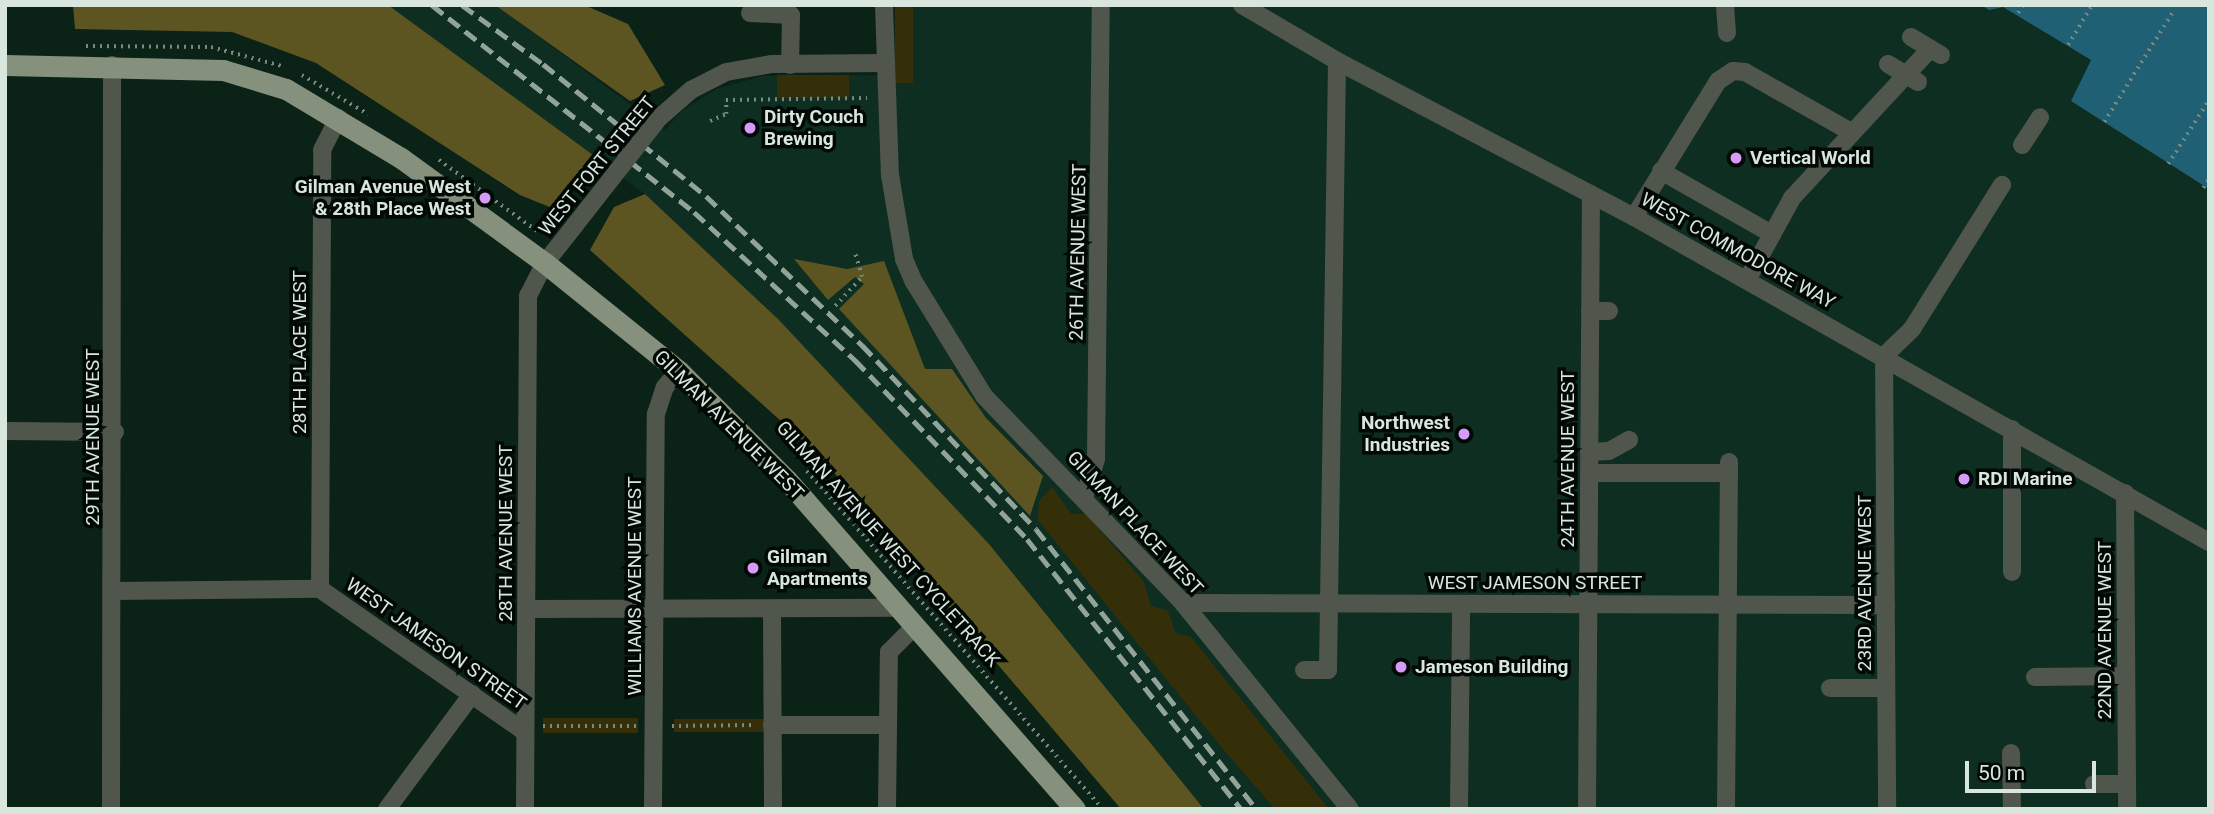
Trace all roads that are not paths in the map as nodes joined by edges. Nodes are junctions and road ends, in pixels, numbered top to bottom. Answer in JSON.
{"nodes":[{"id":1,"x":884,"y":5,"type":"edge"},
{"id":2,"x":1101,"y":5,"type":"edge"},
{"id":3,"x":1242,"y":5,"type":"edge"},
{"id":4,"x":1725,"y":5,"type":"edge"},
{"id":5,"x":750,"y":13,"type":"dead end"},
{"id":6,"x":1727,"y":33,"type":"dead end"},
{"id":7,"x":1911,"y":37,"type":"dead end"},
{"id":8,"x":107,"y":55,"type":"junction"},
{"id":9,"x":1336,"y":61,"type":"junction"},
{"id":10,"x":886,"y":64,"type":"junction"},
{"id":11,"x":1888,"y":64,"type":"dead end"},
{"id":12,"x":5,"y":65,"type":"edge"},
{"id":13,"x":790,"y":65,"type":"junction"},
{"id":14,"x":1912,"y":78,"type":"junction"},
{"id":15,"x":2040,"y":117,"type":"dead end"},
{"id":16,"x":338,"y":118,"type":"junction"},
{"id":17,"x":1851,"y":132,"type":"junction"},
{"id":18,"x":2022,"y":145,"type":"dead end"},
{"id":19,"x":1661,"y":171,"type":"junction"},
{"id":20,"x":2002,"y":185,"type":"dead end"},
{"id":21,"x":1591,"y":194,"type":"junction"},
{"id":22,"x":1634,"y":217,"type":"junction"},
{"id":23,"x":1773,"y":234,"type":"junction"},
{"id":24,"x":551,"y":255,"type":"junction"},
{"id":25,"x":1747,"y":280,"type":"junction"},
{"id":26,"x":1590,"y":311,"type":"junction"},
{"id":27,"x":1609,"y":311,"type":"dead end"},
{"id":28,"x":1884,"y":356,"type":"junction"},
{"id":29,"x":678,"y":371,"type":"junction"},
{"id":30,"x":2012,"y":429,"type":"junction"},
{"id":31,"x":5,"y":431,"type":"edge"},
{"id":32,"x":115,"y":432,"type":"junction"},
{"id":33,"x":1629,"y":440,"type":"dead end"},
{"id":34,"x":1589,"y":452,"type":"junction"},
{"id":35,"x":1589,"y":473,"type":"junction"},
{"id":36,"x":2125,"y":493,"type":"junction"},
{"id":37,"x":1084,"y":498,"type":"junction"},
{"id":38,"x":2209,"y":542,"type":"edge"},
{"id":39,"x":2012,"y":572,"type":"dead end"},
{"id":40,"x":320,"y":589,"type":"junction"},
{"id":41,"x":113,"y":591,"type":"junction"},
{"id":42,"x":1183,"y":603,"type":"junction"},
{"id":43,"x":1328,"y":604,"type":"junction"},
{"id":44,"x":1461,"y":604,"type":"junction"},
{"id":45,"x":1587,"y":604,"type":"junction"},
{"id":46,"x":1725,"y":605,"type":"junction"},
{"id":47,"x":1886,"y":605,"type":"junction"},
{"id":48,"x":896,"y":608,"type":"junction"},
{"id":49,"x":527,"y":609,"type":"junction"},
{"id":50,"x":656,"y":609,"type":"junction"},
{"id":51,"x":772,"y":610,"type":"junction"},
{"id":52,"x":914,"y":627,"type":"junction"},
{"id":53,"x":1304,"y":670,"type":"dead end"},
{"id":54,"x":2126,"y":676,"type":"junction"},
{"id":55,"x":2035,"y":677,"type":"dead end"},
{"id":56,"x":1830,"y":688,"type":"dead end"},
{"id":57,"x":1886,"y":688,"type":"junction"},
{"id":58,"x":471,"y":694,"type":"junction"},
{"id":59,"x":772,"y":725,"type":"junction"},
{"id":60,"x":888,"y":725,"type":"junction"},
{"id":61,"x":532,"y":729,"type":"junction"},
{"id":62,"x":2011,"y":753,"type":"dead end"},
{"id":63,"x":2094,"y":784,"type":"dead end"},
{"id":64,"x":2126,"y":784,"type":"junction"},
{"id":65,"x":111,"y":809,"type":"edge"},
{"id":66,"x":387,"y":809,"type":"edge"},
{"id":67,"x":524,"y":809,"type":"edge"},
{"id":68,"x":653,"y":809,"type":"edge"},
{"id":69,"x":773,"y":809,"type":"edge"},
{"id":70,"x":887,"y":809,"type":"edge"},
{"id":71,"x":1075,"y":809,"type":"edge"},
{"id":72,"x":1350,"y":809,"type":"edge"},
{"id":73,"x":1459,"y":809,"type":"edge"},
{"id":74,"x":1587,"y":809,"type":"edge"},
{"id":75,"x":1726,"y":809,"type":"edge"},
{"id":76,"x":1886,"y":809,"type":"edge"},
{"id":77,"x":2012,"y":809,"type":"edge"},
{"id":78,"x":2127,"y":809,"type":"edge"}],
"edges":[{"from":1,"to":10,"type":"street"},
{"from":2,"to":37,"type":"street","name":"26TH AVENUE WEST"},
{"from":3,"to":9,"type":"street","name":"WEST COMMODORE WAY"},
{"from":4,"to":6,"type":"street"},
{"from":5,"to":13,"type":"street"},
{"from":7,"to":14,"type":"street"},
{"from":8,"to":12,"type":"main road","name":"GILMAN AVENUE WEST"},
{"from":8,"to":16,"type":"main road","name":"GILMAN AVENUE WEST"},
{"from":8,"to":32,"type":"street","name":"29TH AVENUE WEST"},
{"from":9,"to":21,"type":"street","name":"WEST COMMODORE WAY"},
{"from":9,"to":43,"type":"street"},
{"from":10,"to":13,"type":"street","name":"WEST FORT STREET"},
{"from":10,"to":37,"type":"street","name":"GILMAN PLACE WEST"},
{"from":11,"to":14,"type":"street"},
{"from":13,"to":24,"type":"street","name":"WEST FORT STREET","bridge":true},
{"from":14,"to":17,"type":"street"},
{"from":15,"to":18,"type":"street"},
{"from":16,"to":24,"type":"main road","name":"GILMAN AVENUE WEST"},
{"from":16,"to":40,"type":"street","name":"28TH PLACE WEST"},
{"from":17,"to":19,"type":"street"},
{"from":17,"to":23,"type":"street"},
{"from":19,"to":22,"type":"street"},
{"from":19,"to":23,"type":"street"},
{"from":20,"to":28,"type":"street"},
{"from":21,"to":22,"type":"street","name":"WEST COMMODORE WAY"},
{"from":21,"to":26,"type":"street","name":"24TH AVENUE WEST"},
{"from":22,"to":25,"type":"street","name":"WEST COMMODORE WAY"},
{"from":23,"to":25,"type":"street"},
{"from":24,"to":29,"type":"main road","name":"GILMAN AVENUE WEST"},
{"from":24,"to":49,"type":"street","name":"28TH AVENUE WEST"},
{"from":25,"to":28,"type":"street","name":"WEST COMMODORE WAY"},
{"from":26,"to":27,"type":"street"},
{"from":26,"to":34,"type":"street","name":"24TH AVENUE WEST"},
{"from":28,"to":30,"type":"street","name":"WEST COMMODORE WAY"},
{"from":28,"to":47,"type":"street","name":"23RD AVENUE WEST"},
{"from":29,"to":48,"type":"main road","name":"GILMAN AVENUE WEST"},
{"from":29,"to":50,"type":"street","name":"WILLIAMS AVENUE WEST"},
{"from":30,"to":36,"type":"street","name":"WEST COMMODORE WAY"},
{"from":30,"to":39,"type":"street"},
{"from":31,"to":32,"type":"street"},
{"from":32,"to":41,"type":"street","name":"29TH AVENUE WEST"},
{"from":33,"to":34,"type":"street"},
{"from":34,"to":35,"type":"street","name":"24TH AVENUE WEST"},
{"from":35,"to":45,"type":"street","name":"24TH AVENUE WEST"},
{"from":35,"to":46,"type":"street"},
{"from":36,"to":38,"type":"street","name":"WEST COMMODORE WAY"},
{"from":36,"to":54,"type":"street","name":"22ND AVENUE WEST"},
{"from":37,"to":42,"type":"street","name":"GILMAN PLACE WEST"},
{"from":40,"to":41,"type":"street","name":"WEST JAMESON STREET"},
{"from":40,"to":58,"type":"street","name":"WEST JAMESON STREET"},
{"from":41,"to":65,"type":"street","name":"29TH AVENUE WEST"},
{"from":42,"to":43,"type":"street","name":"WEST JAMESON STREET"},
{"from":42,"to":72,"type":"street","name":"GILMAN PLACE WEST"},
{"from":43,"to":44,"type":"street","name":"WEST JAMESON STREET"},
{"from":43,"to":53,"type":"street"},
{"from":44,"to":45,"type":"street","name":"WEST JAMESON STREET"},
{"from":44,"to":73,"type":"street"},
{"from":45,"to":46,"type":"street","name":"WEST JAMESON STREET"},
{"from":45,"to":74,"type":"street","name":"24TH AVENUE WEST"},
{"from":46,"to":47,"type":"street","name":"WEST JAMESON STREET"},
{"from":46,"to":75,"type":"street"},
{"from":47,"to":57,"type":"street","name":"23RD AVENUE WEST"},
{"from":48,"to":51,"type":"street"},
{"from":48,"to":52,"type":"main road","name":"GILMAN AVENUE WEST"},
{"from":49,"to":50,"type":"street"},
{"from":49,"to":61,"type":"street","name":"28TH AVENUE WEST"},
{"from":50,"to":51,"type":"street"},
{"from":50,"to":68,"type":"street","name":"WILLIAMS AVENUE WEST"},
{"from":51,"to":59,"type":"street"},
{"from":52,"to":60,"type":"street"},
{"from":52,"to":71,"type":"main road","name":"GILMAN AVENUE WEST"},
{"from":54,"to":55,"type":"street"},
{"from":54,"to":64,"type":"street","name":"22ND AVENUE WEST"},
{"from":56,"to":57,"type":"street"},
{"from":57,"to":76,"type":"street","name":"23RD AVENUE WEST"},
{"from":58,"to":61,"type":"street","name":"WEST JAMESON STREET"},
{"from":58,"to":66,"type":"street"},
{"from":59,"to":60,"type":"street"},
{"from":59,"to":69,"type":"street"},
{"from":60,"to":70,"type":"street"},
{"from":61,"to":67,"type":"street","name":"28TH AVENUE WEST"},
{"from":62,"to":77,"type":"street"},
{"from":63,"to":64,"type":"street"},
{"from":64,"to":78,"type":"street","name":"22ND AVENUE WEST"}]}
